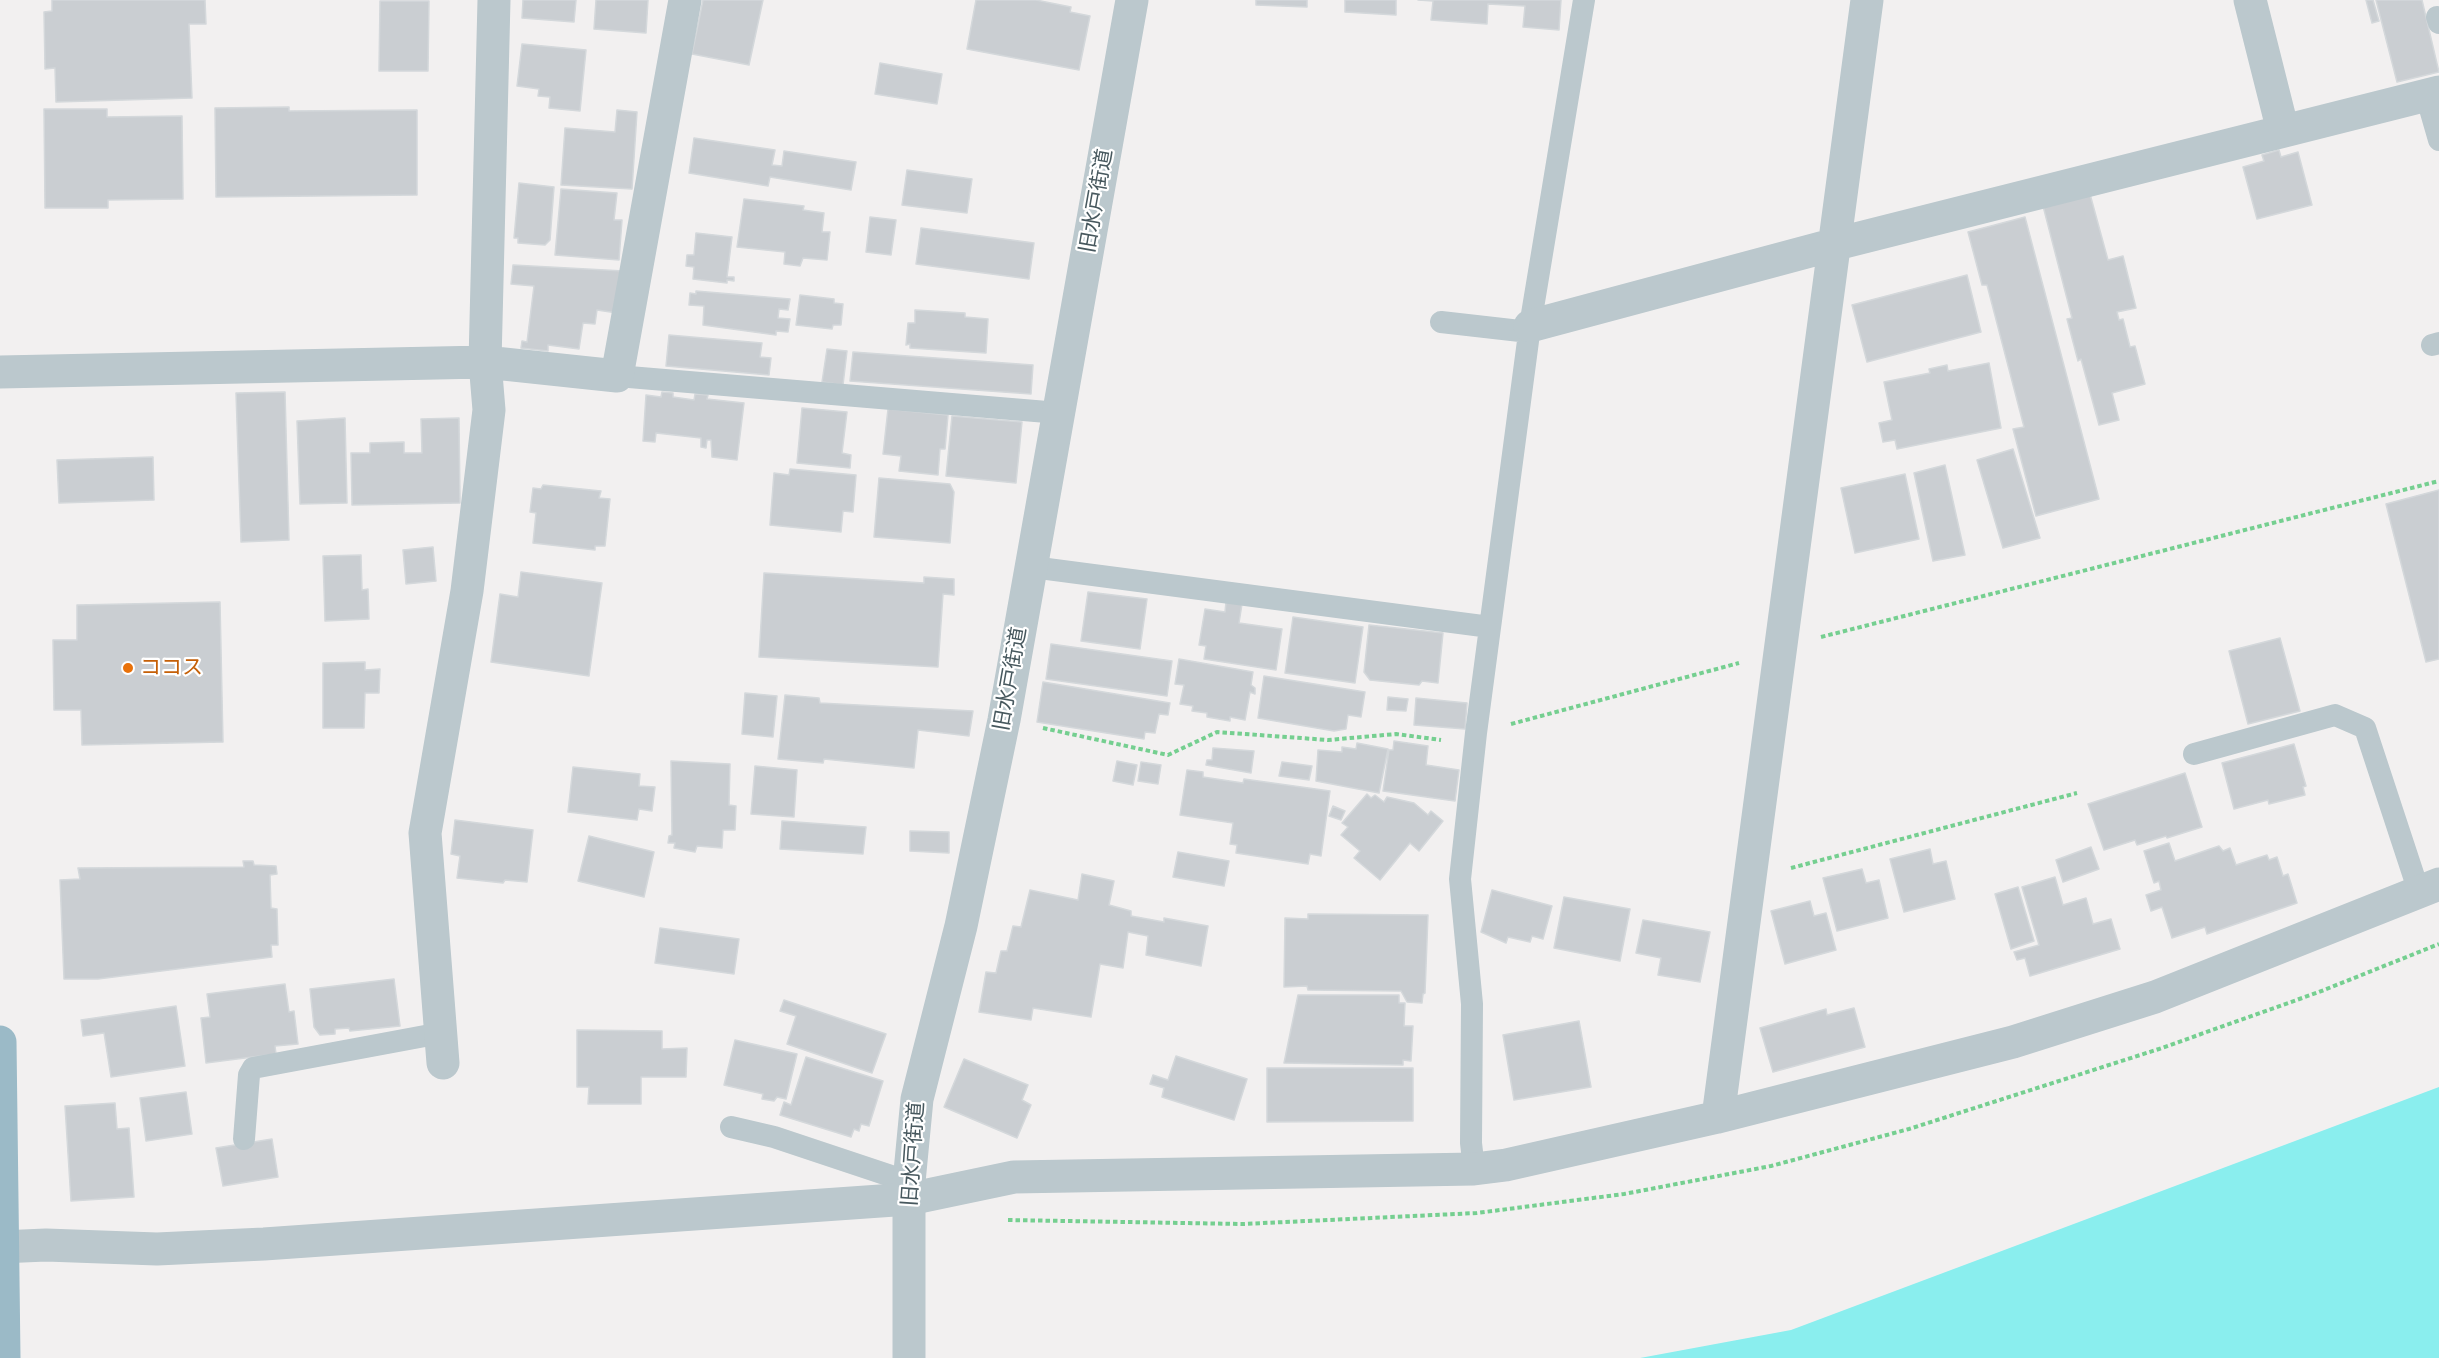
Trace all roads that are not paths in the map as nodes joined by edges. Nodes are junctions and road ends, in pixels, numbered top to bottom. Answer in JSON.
{"nodes":[{"id":1,"x":494,"y":0,"type":"edge"},
{"id":2,"x":685,"y":0,"type":"edge"},
{"id":3,"x":1132,"y":0,"type":"edge"},
{"id":4,"x":1584,"y":0,"type":"edge"},
{"id":5,"x":1867,"y":0,"type":"edge"},
{"id":6,"x":2250,"y":0,"type":"edge"},
{"id":7,"x":2433,"y":94,"type":"edge"},
{"id":8,"x":2283,"y":131,"type":"junction"},
{"id":9,"x":2439,"y":140,"type":"edge"},
{"id":10,"x":1836,"y":244,"type":"junction"},
{"id":11,"x":1441,"y":322,"type":"dead end"},
{"id":12,"x":1529,"y":329,"type":"junction"},
{"id":13,"x":485,"y":362,"type":"junction"},
{"id":14,"x":0,"y":372,"type":"edge"},
{"id":15,"x":617,"y":376,"type":"junction"},
{"id":16,"x":1059,"y":413,"type":"junction"},
{"id":17,"x":1032,"y":567,"type":"junction"},
{"id":18,"x":1490,"y":627,"type":"junction"},
{"id":19,"x":2194,"y":754,"type":"dead end"},
{"id":20,"x":2429,"y":888,"type":"edge"},
{"id":21,"x":0,"y":1042,"type":"edge"},
{"id":22,"x":442,"y":1048,"type":"joint"},
{"id":23,"x":1718,"y":1117,"type":"junction"},
{"id":24,"x":731,"y":1127,"type":"dead end"},
{"id":25,"x":244,"y":1139,"type":"dead end"},
{"id":26,"x":1474,"y":1169,"type":"junction"},
{"id":27,"x":909,"y":1203,"type":"junction"},
{"id":28,"x":2,"y":1247,"type":"edge"},
{"id":29,"x":4,"y":1358,"type":"edge"},
{"id":30,"x":909,"y":1358,"type":"edge"}],
"edges":[{"from":1,"to":13,"type":"street"},
{"from":2,"to":15,"type":"street"},
{"from":3,"to":16,"type":"street","name":"旧水戸街道"},
{"from":4,"to":12,"type":"lane"},
{"from":5,"to":10,"type":"street"},
{"from":6,"to":8,"type":"street"},
{"from":7,"to":8,"type":"street"},
{"from":7,"to":9,"type":"lane"},
{"from":8,"to":10,"type":"street"},
{"from":10,"to":12,"type":"street"},
{"from":10,"to":23,"type":"street"},
{"from":11,"to":12,"type":"lane"},
{"from":12,"to":18,"type":"lane"},
{"from":13,"to":14,"type":"street"},
{"from":13,"to":15,"type":"street"},
{"from":13,"to":22,"type":"street"},
{"from":15,"to":16,"type":"lane"},
{"from":16,"to":17,"type":"street","name":"旧水戸街道"},
{"from":17,"to":18,"type":"lane"},
{"from":17,"to":27,"type":"street","name":"旧水戸街道"},
{"from":18,"to":26,"type":"lane"},
{"from":19,"to":20,"type":"lane"},
{"from":20,"to":23,"type":"street"},
{"from":21,"to":28,"type":"highway"},
{"from":22,"to":25,"type":"lane"},
{"from":23,"to":26,"type":"street"},
{"from":24,"to":27,"type":"lane"},
{"from":26,"to":27,"type":"street"},
{"from":27,"to":28,"type":"street"},
{"from":27,"to":30,"type":"street","name":"旧水戸街道"},
{"from":28,"to":29,"type":"highway"}]}
